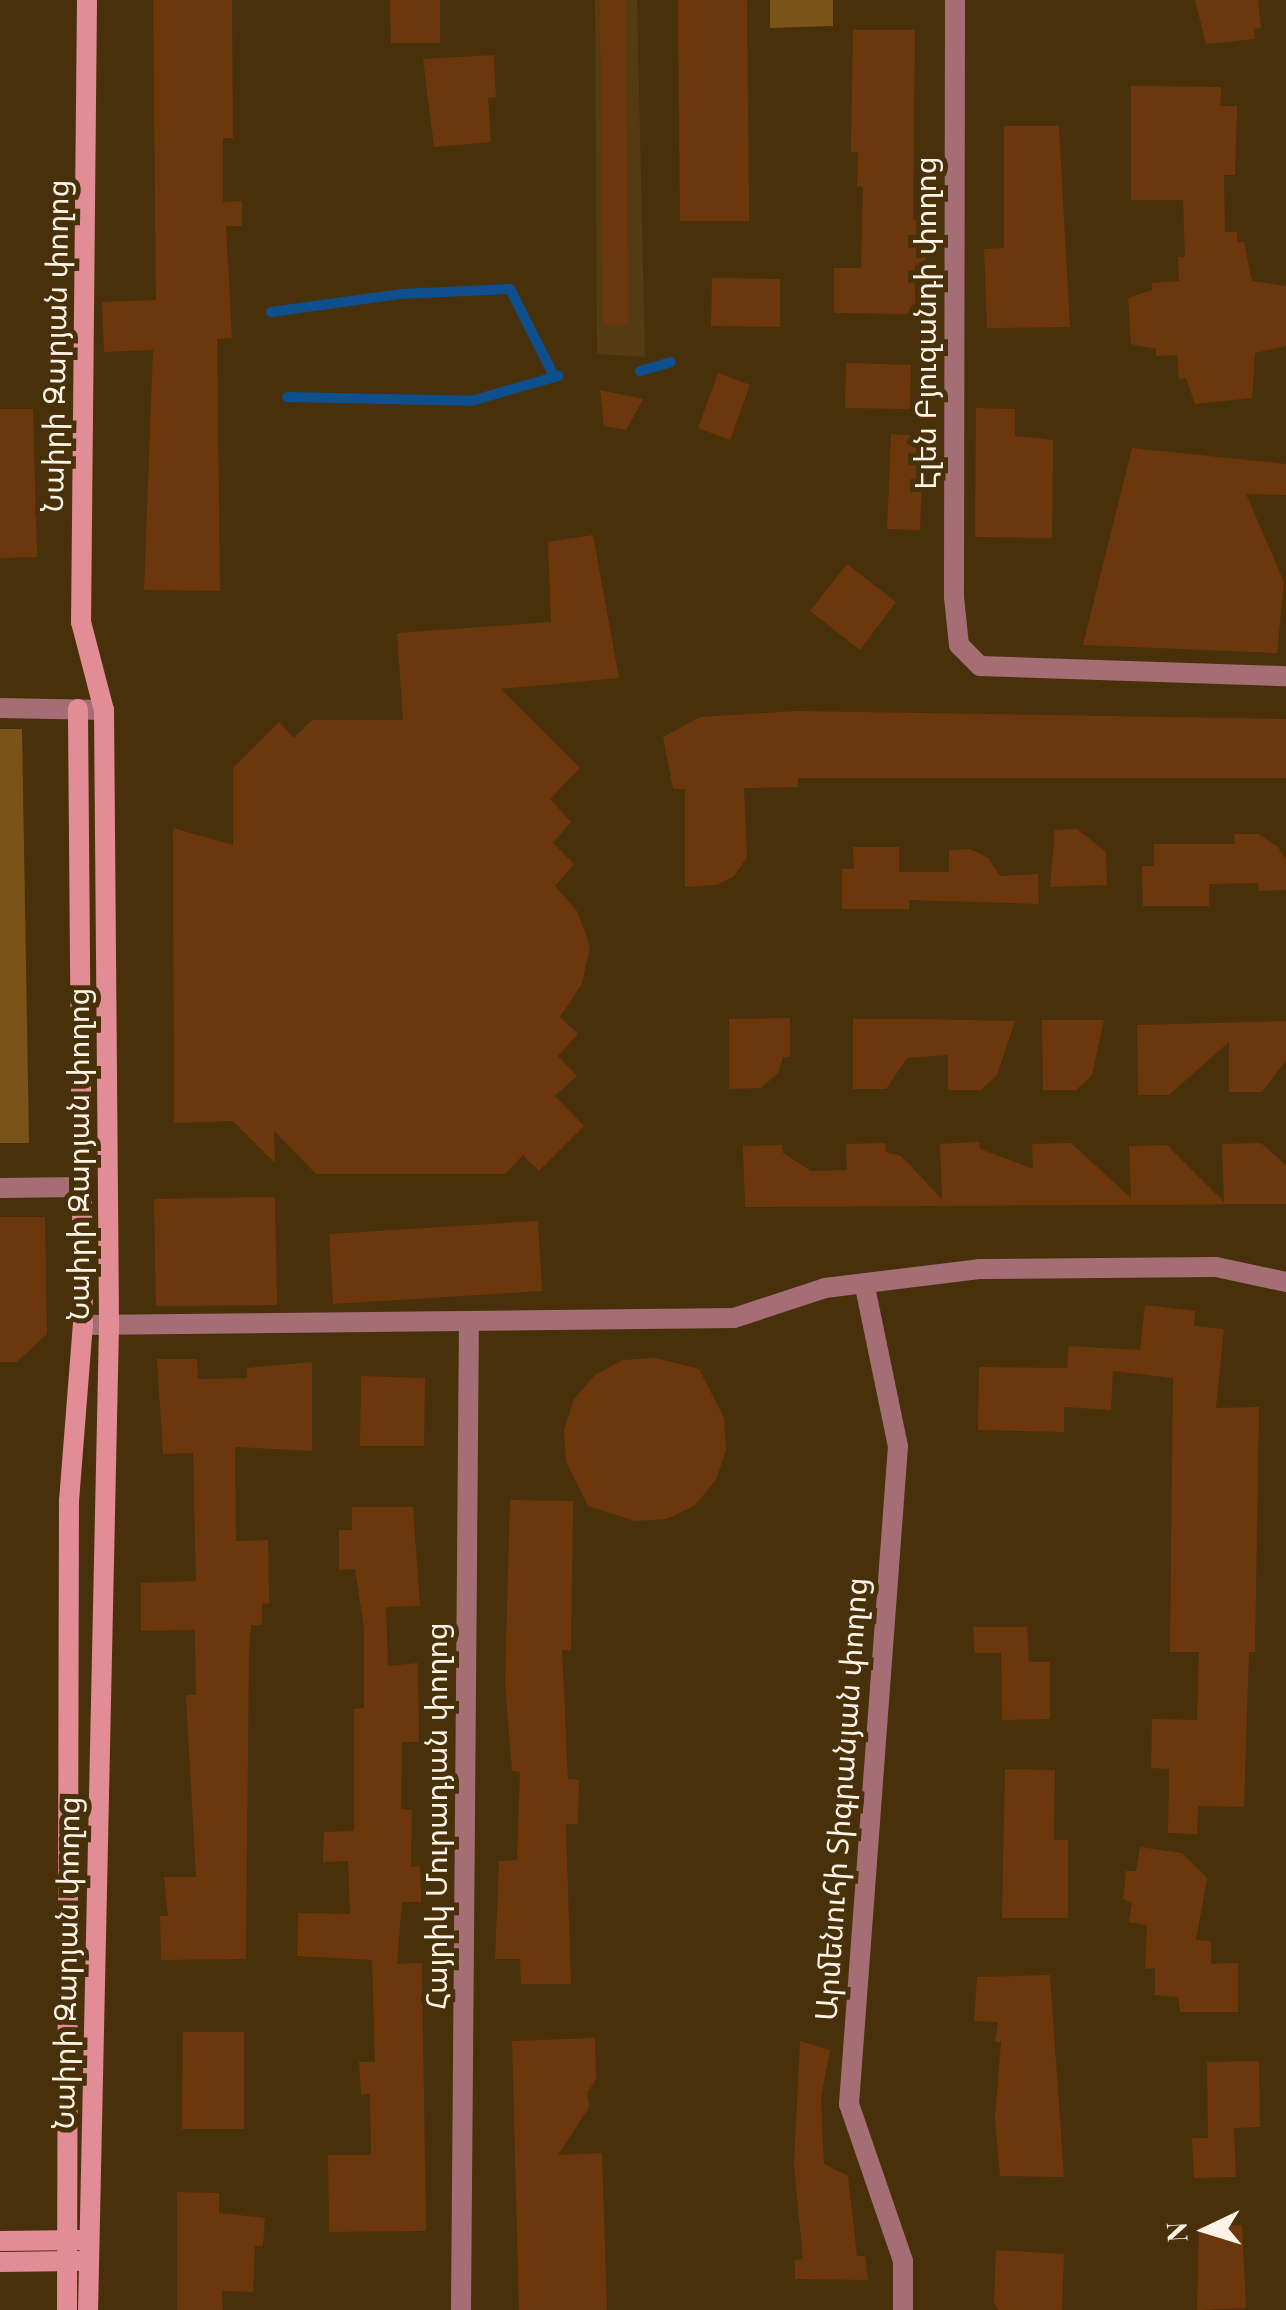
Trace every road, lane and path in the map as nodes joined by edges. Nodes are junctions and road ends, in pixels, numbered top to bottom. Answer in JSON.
{"nodes":[{"id":1,"x":87,"y":0,"type":"edge"},
{"id":2,"x":955,"y":0,"type":"edge"},
{"id":3,"x":1286,"y":676,"type":"edge"},
{"id":4,"x":0,"y":708,"type":"edge"},
{"id":5,"x":78,"y":709,"type":"junction"},
{"id":6,"x":104,"y":710,"type":"junction"},
{"id":7,"x":0,"y":1188,"type":"edge"},
{"id":8,"x":81,"y":1188,"type":"junction"},
{"id":9,"x":1286,"y":1282,"type":"edge"},
{"id":10,"x":864,"y":1287,"type":"junction"},
{"id":11,"x":469,"y":1323,"type":"junction"},
{"id":12,"x":82,"y":1325,"type":"junction"},
{"id":13,"x":109,"y":1326,"type":"junction"},
{"id":14,"x":0,"y":2241,"type":"edge"},
{"id":15,"x":78,"y":2251,"type":"junction"},
{"id":16,"x":0,"y":2262,"type":"edge"},
{"id":17,"x":66,"y":2310,"type":"edge"},
{"id":18,"x":88,"y":2310,"type":"edge"},
{"id":19,"x":461,"y":2310,"type":"edge"},
{"id":20,"x":902,"y":2310,"type":"edge"}],
"edges":[{"from":1,"to":6,"type":"main road","name":"Նաիրի Զարյան փողոց"},
{"from":2,"to":3,"type":"street","name":"Էլեն Բյուզանդի փողոց"},
{"from":4,"to":5,"type":"street"},
{"from":5,"to":6,"type":"street"},
{"from":5,"to":8,"type":"main road","name":"Նաիրի Զարյան փողոց"},
{"from":6,"to":13,"type":"main road","name":"Նաիրի Զարյան փողոց"},
{"from":7,"to":8,"type":"street"},
{"from":8,"to":12,"type":"main road","name":"Նաիրի Զարյան փողոց"},
{"from":9,"to":10,"type":"street"},
{"from":10,"to":11,"type":"street"},
{"from":10,"to":20,"type":"street","name":"Արմենուհի Տիգրանյան փողոց"},
{"from":11,"to":13,"type":"street"},
{"from":11,"to":19,"type":"street","name":"Հայրիկ Մուրադյան փողոց"},
{"from":12,"to":13,"type":"street"},
{"from":12,"to":15,"type":"main road","name":"Նաիրի Զարյան փողոց"},
{"from":13,"to":15,"type":"main road","name":"Նաիրի Զարյան փողոց"},
{"from":14,"to":15,"type":"main road"},
{"from":15,"to":16,"type":"main road"},
{"from":15,"to":17,"type":"main road","name":"Նաիրի Զարյան փողոց"},
{"from":15,"to":18,"type":"main road","name":"Նաիրի Զարյան փողոց"}]}
